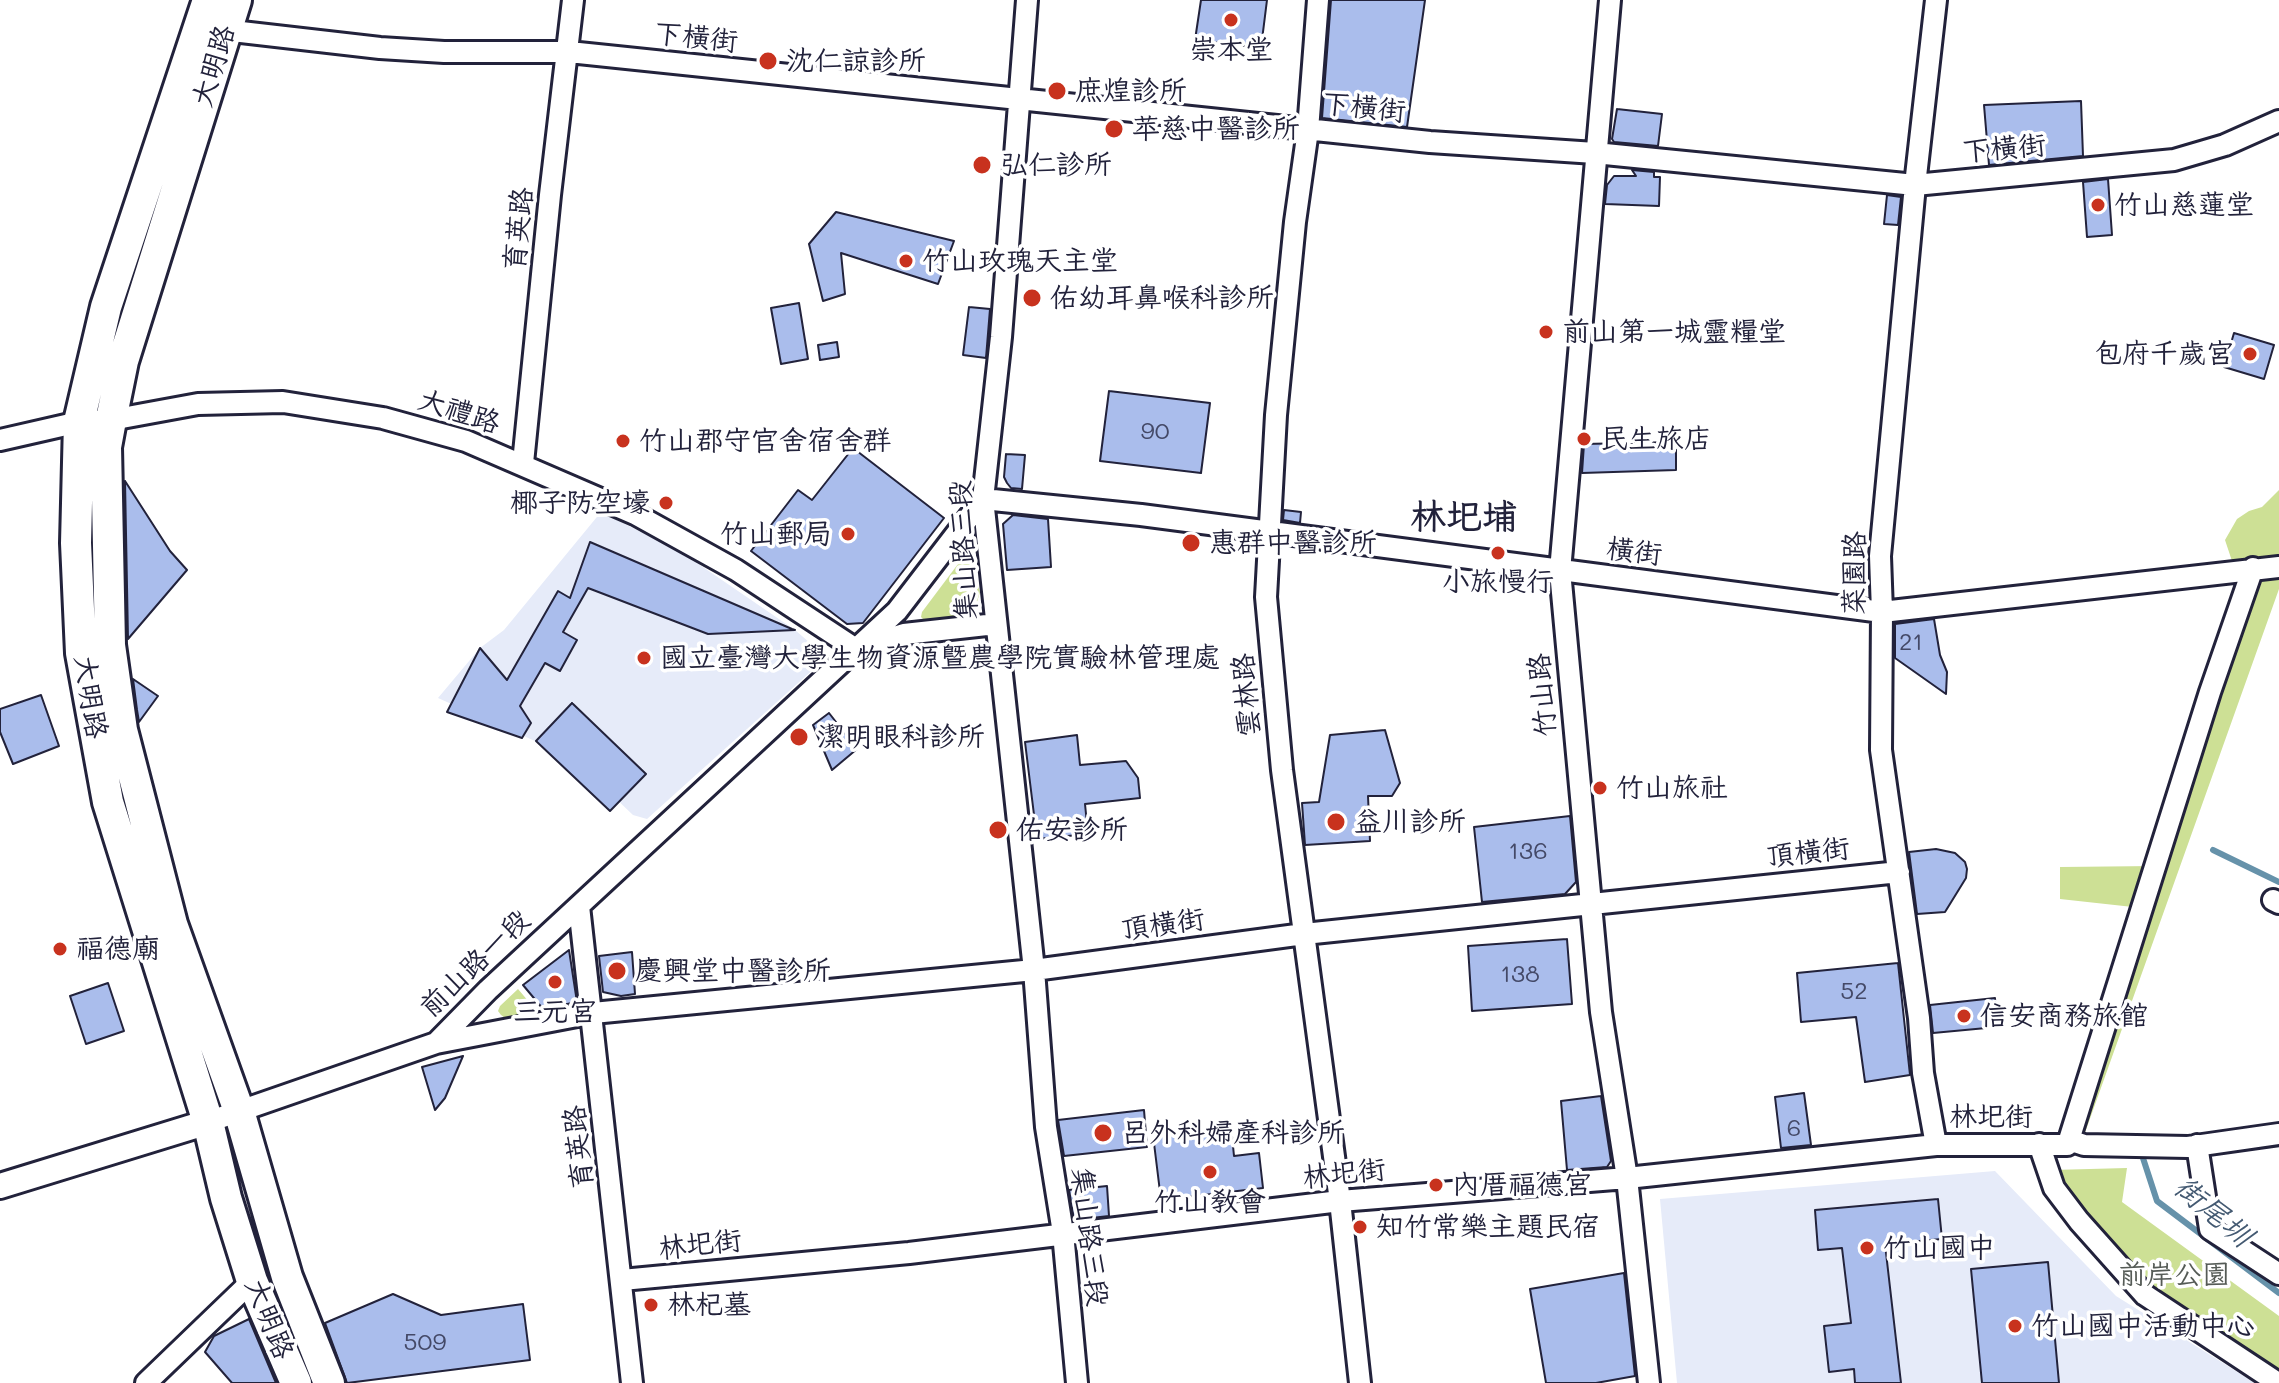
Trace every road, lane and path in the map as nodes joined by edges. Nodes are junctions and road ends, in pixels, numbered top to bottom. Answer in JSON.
{"nodes":[{"id":1,"x":236,"y":0,"type":"edge"},
{"id":2,"x":573,"y":0,"type":"edge"},
{"id":3,"x":1027,"y":0,"type":"edge"},
{"id":4,"x":1318,"y":0,"type":"edge"},
{"id":5,"x":1610,"y":0,"type":"edge"},
{"id":6,"x":1936,"y":0,"type":"edge"},
{"id":7,"x":211,"y":19,"type":"edge"},
{"id":8,"x":569,"y":52,"type":"junction"},
{"id":9,"x":1019,"y":100,"type":"junction"},
{"id":10,"x":2279,"y":121,"type":"edge"},
{"id":11,"x":1308,"y":130,"type":"junction"},
{"id":12,"x":1595,"y":153,"type":"junction"},
{"id":13,"x":1915,"y":185,"type":"junction"},
{"id":14,"x":111,"y":420,"type":"junction"},
{"id":15,"x":79,"y":422,"type":"junction"},
{"id":16,"x":0,"y":440,"type":"edge"},
{"id":17,"x":523,"y":463,"type":"junction"},
{"id":18,"x":983,"y":499,"type":"junction"},
{"id":19,"x":1269,"y":532,"type":"junction"},
{"id":20,"x":2279,"y":567,"type":"edge"},
{"id":21,"x":2253,"y":568,"type":"junction"},
{"id":22,"x":1560,"y":571,"type":"junction"},
{"id":23,"x":1882,"y":612,"type":"junction"},
{"id":24,"x":996,"y":624,"type":"junction"},
{"id":25,"x":856,"y":649,"type":"junction"},
{"id":26,"x":1899,"y":872,"type":"junction"},
{"id":27,"x":1591,"y":904,"type":"junction"},
{"id":28,"x":579,"y":906,"type":"junction"},
{"id":29,"x":1304,"y":934,"type":"junction"},
{"id":30,"x":1034,"y":970,"type":"junction"},
{"id":31,"x":593,"y":1013,"type":"junction"},
{"id":32,"x":436,"y":1043,"type":"junction"},
{"id":33,"x":239,"y":1111,"type":"junction"},
{"id":34,"x":208,"y":1122,"type":"junction"},
{"id":35,"x":2279,"y":1134,"type":"edge"},
{"id":36,"x":2069,"y":1140,"type":"junction"},
{"id":37,"x":2039,"y":1144,"type":"junction"},
{"id":38,"x":1936,"y":1145,"type":"junction"},
{"id":39,"x":2192,"y":1146,"type":"junction"},
{"id":40,"x":1627,"y":1178,"type":"junction"},
{"id":41,"x":0,"y":1186,"type":"edge"},
{"id":42,"x":1340,"y":1201,"type":"junction"},
{"id":43,"x":1063,"y":1233,"type":"junction"},
{"id":44,"x":2279,"y":1256,"type":"edge"},
{"id":45,"x":2257,"y":1260,"type":"junction"},
{"id":46,"x":2279,"y":1274,"type":"edge"},
{"id":47,"x":622,"y":1280,"type":"junction"},
{"id":48,"x":252,"y":1281,"type":"junction"},
{"id":49,"x":146,"y":1383,"type":"edge"},
{"id":50,"x":296,"y":1383,"type":"edge"},
{"id":51,"x":329,"y":1383,"type":"edge"},
{"id":52,"x":632,"y":1383,"type":"edge"},
{"id":53,"x":1077,"y":1383,"type":"edge"},
{"id":54,"x":1360,"y":1383,"type":"edge"},
{"id":55,"x":1649,"y":1383,"type":"edge"},
{"id":56,"x":2278,"y":1383,"type":"edge"}],
"edges":[{"from":1,"to":7,"type":"main road","name":"大明路"},
{"from":2,"to":8,"type":"street","name":"育英路"},
{"from":3,"to":9,"type":"street","name":"集山路三段"},
{"from":4,"to":11,"type":"street","name":"雲林路"},
{"from":5,"to":12,"type":"street","name":"竹山路"},
{"from":6,"to":13,"type":"street","name":"菜園路"},
{"from":7,"to":8,"type":"street","name":"下橫街"},
{"from":7,"to":14,"type":"main road","name":"大明路"},
{"from":7,"to":15,"type":"main road","name":"大明路"},
{"from":8,"to":9,"type":"street","name":"下橫街"},
{"from":8,"to":17,"type":"street","name":"育英路"},
{"from":9,"to":11,"type":"street","name":"下橫街"},
{"from":9,"to":18,"type":"street","name":"集山路三段"},
{"from":10,"to":13,"type":"street","name":"下橫街"},
{"from":11,"to":12,"type":"street","name":"下橫街"},
{"from":11,"to":19,"type":"street","name":"雲林路"},
{"from":12,"to":13,"type":"street","name":"下橫街"},
{"from":12,"to":22,"type":"street","name":"竹山路"},
{"from":13,"to":23,"type":"street","name":"菜園路"},
{"from":14,"to":15,"type":"street","name":"大禮路"},
{"from":14,"to":17,"type":"street","name":"大禮路"},
{"from":14,"to":33,"type":"main road","name":"大明路"},
{"from":15,"to":16,"type":"street","name":"大禮路"},
{"from":15,"to":34,"type":"main road","name":"大明路"},
{"from":17,"to":25,"type":"street","name":"大禮路"},
{"from":18,"to":19,"type":"street","name":"橫街"},
{"from":18,"to":24,"type":"street","name":"集山路三段"},
{"from":18,"to":25,"type":"street","name":"前山路一段"},
{"from":19,"to":22,"type":"street","name":"橫街"},
{"from":19,"to":29,"type":"street","name":"雲林路"},
{"from":20,"to":21,"type":"street","name":"橫街"},
{"from":21,"to":23,"type":"street","name":"橫街"},
{"from":21,"to":36,"type":"street"},
{"from":22,"to":23,"type":"street","name":"橫街"},
{"from":22,"to":27,"type":"street","name":"竹山路"},
{"from":23,"to":26,"type":"street","name":"菜園路"},
{"from":24,"to":25,"type":"street","name":"前山路一段"},
{"from":24,"to":30,"type":"street","name":"集山路三段"},
{"from":25,"to":28,"type":"street","name":"前山路一段"},
{"from":26,"to":27,"type":"street","name":"頂橫街"},
{"from":26,"to":38,"type":"street","name":"菜園路"},
{"from":27,"to":29,"type":"street","name":"頂橫街"},
{"from":27,"to":40,"type":"street","name":"竹山路"},
{"from":28,"to":31,"type":"street","name":"育英路"},
{"from":28,"to":32,"type":"street","name":"前山路一段"},
{"from":29,"to":30,"type":"street","name":"頂橫街"},
{"from":29,"to":42,"type":"street","name":"雲林路"},
{"from":30,"to":31,"type":"street","name":"頂橫街"},
{"from":30,"to":43,"type":"street","name":"集山路三段"},
{"from":31,"to":32,"type":"street","name":"頂橫街"},
{"from":31,"to":47,"type":"street","name":"育英路"},
{"from":32,"to":33,"type":"street","name":"前山路一段"},
{"from":33,"to":34,"type":"street","name":"前山路一段"},
{"from":33,"to":51,"type":"main road","name":"大明路"},
{"from":34,"to":41,"type":"street","name":"前山路一段"},
{"from":34,"to":48,"type":"main road","name":"大明路"},
{"from":35,"to":39,"type":"street","name":"林圯街"},
{"from":36,"to":37,"type":"street","name":"林圯街"},
{"from":36,"to":39,"type":"street","name":"林圯街"},
{"from":37,"to":38,"type":"street","name":"林圯街"},
{"from":37,"to":56,"type":"street"},
{"from":38,"to":40,"type":"street","name":"林圯街"},
{"from":39,"to":45,"type":"street"},
{"from":40,"to":42,"type":"street","name":"林圯街"},
{"from":40,"to":55,"type":"street","name":"竹山路"},
{"from":42,"to":43,"type":"street","name":"林圯街"},
{"from":42,"to":54,"type":"street","name":"雲林路"},
{"from":43,"to":47,"type":"street","name":"林圯街"},
{"from":43,"to":53,"type":"street","name":"集山路三段"},
{"from":44,"to":45,"type":"street"},
{"from":45,"to":46,"type":"street"},
{"from":47,"to":52,"type":"street","name":"育英路"},
{"from":48,"to":49,"type":"street"},
{"from":48,"to":50,"type":"main road","name":"大明路"}]}
